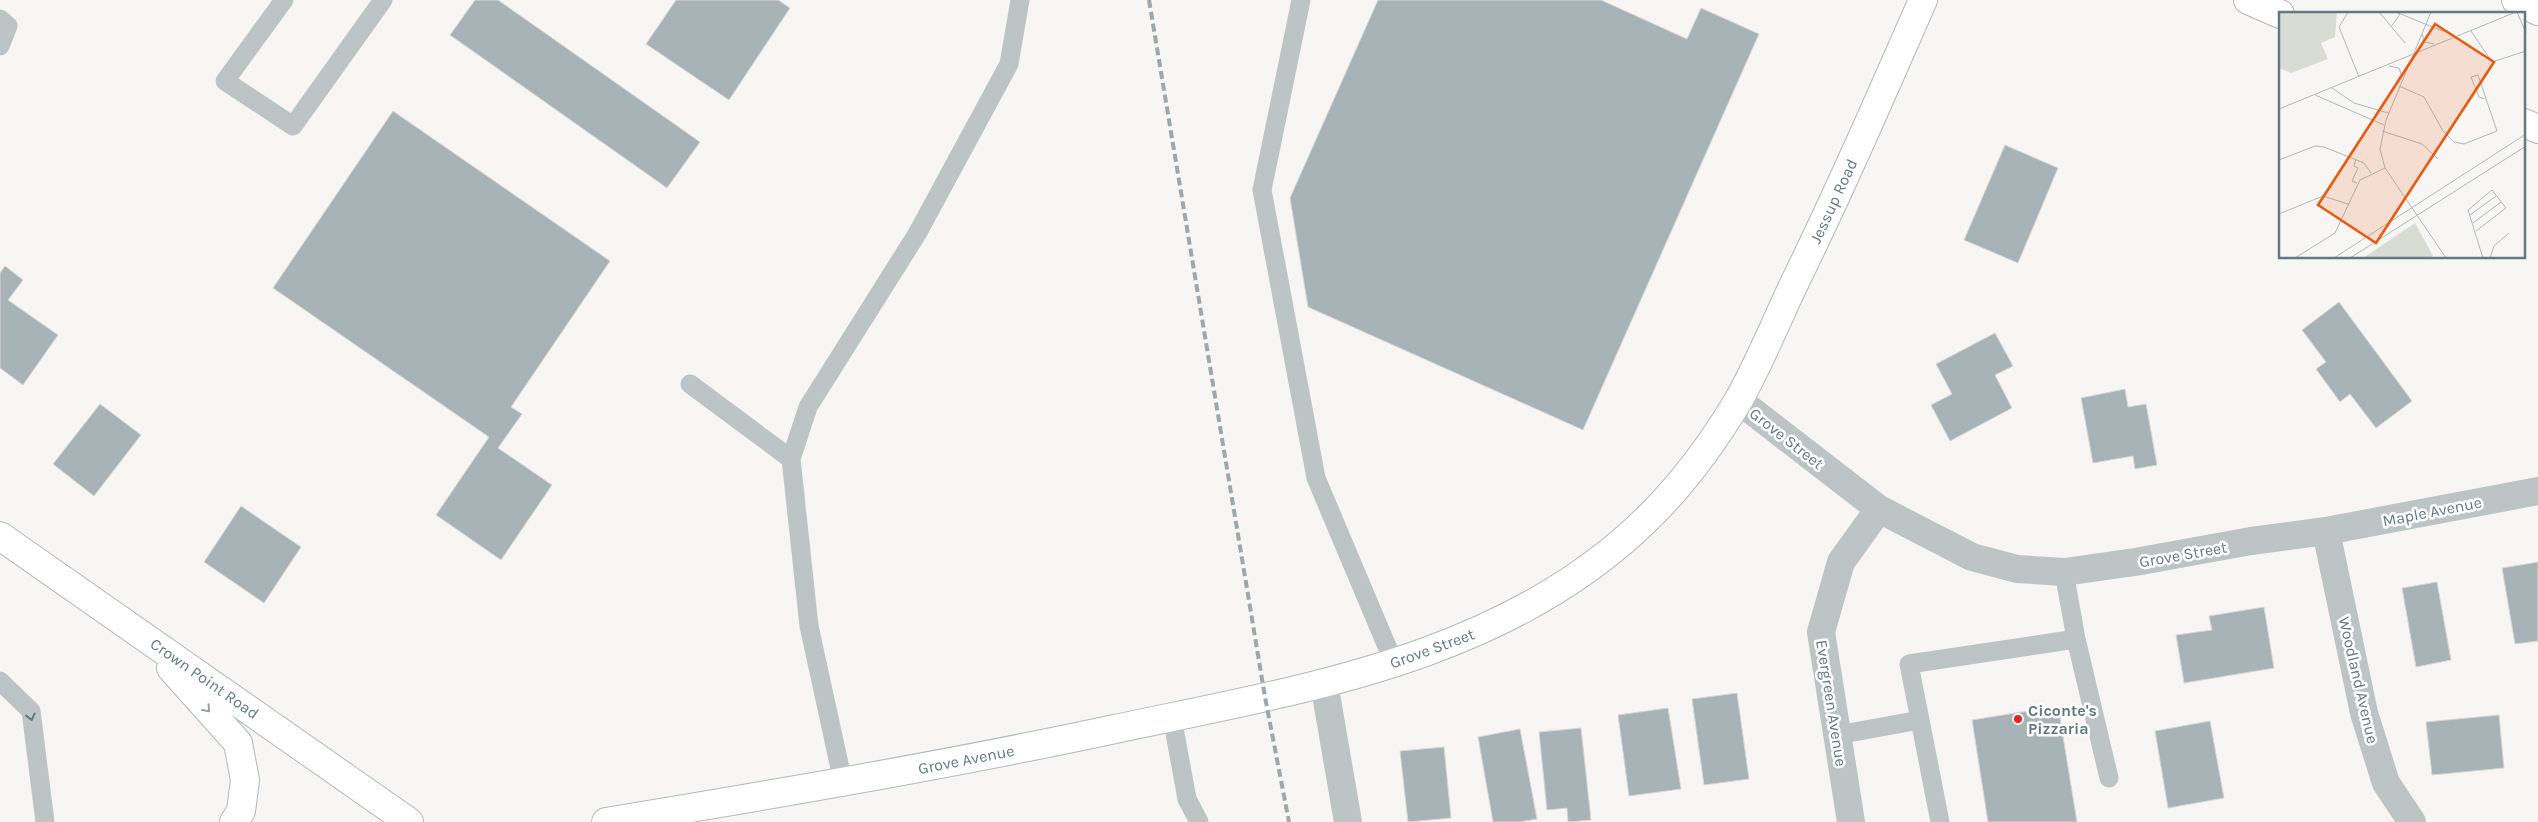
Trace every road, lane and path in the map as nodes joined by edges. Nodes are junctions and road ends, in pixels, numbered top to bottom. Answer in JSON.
{"nodes":[{"id":1,"x":284,"y":0,"type":"edge"},
{"id":2,"x":383,"y":0,"type":"edge"},
{"id":3,"x":1020,"y":0,"type":"edge"},
{"id":4,"x":1300,"y":0,"type":"edge"},
{"id":5,"x":1923,"y":0,"type":"edge"},
{"id":6,"x":2248,"y":0,"type":"edge"},
{"id":7,"x":2279,"y":14,"type":"edge"},
{"id":8,"x":0,"y":18,"type":"edge"},
{"id":9,"x":0,"y":46,"type":"edge"},
{"id":10,"x":2526,"y":124,"type":"edge"},
{"id":11,"x":2538,"y":129,"type":"edge"},
{"id":12,"x":690,"y":384,"type":"dead end"},
{"id":13,"x":1738,"y":400,"type":"junction"},
{"id":14,"x":791,"y":459,"type":"junction"},
{"id":15,"x":2538,"y":492,"type":"edge"},
{"id":16,"x":1878,"y":509,"type":"junction"},
{"id":17,"x":2326,"y":531,"type":"junction"},
{"id":18,"x":0,"y":536,"type":"edge"},
{"id":19,"x":2064,"y":572,"type":"junction"},
{"id":20,"x":140,"y":633,"type":"junction"},
{"id":21,"x":2076,"y":639,"type":"junction"},
{"id":22,"x":1394,"y":663,"type":"junction"},
{"id":23,"x":0,"y":681,"type":"edge"},
{"id":24,"x":1324,"y":683,"type":"junction"},
{"id":25,"x":1172,"y":717,"type":"junction"},
{"id":26,"x":1920,"y":720,"type":"junction"},
{"id":27,"x":1837,"y":735,"type":"junction"},
{"id":28,"x":2109,"y":778,"type":"dead end"},
{"id":29,"x":843,"y":782,"type":"junction"},
{"id":30,"x":756,"y":797,"type":"junction"},
{"id":31,"x":44,"y":818,"type":"edge"},
{"id":32,"x":234,"y":822,"type":"edge"},
{"id":33,"x":409,"y":822,"type":"edge"},
{"id":34,"x":606,"y":822,"type":"edge"},
{"id":35,"x":722,"y":822,"type":"edge"},
{"id":36,"x":1199,"y":822,"type":"edge"},
{"id":37,"x":1348,"y":822,"type":"edge"},
{"id":38,"x":1851,"y":822,"type":"edge"},
{"id":39,"x":1940,"y":822,"type":"edge"},
{"id":40,"x":2412,"y":822,"type":"edge"}],
"edges":[{"from":1,"to":2,"type":"lane"},
{"from":3,"to":14,"type":"lane"},
{"from":4,"to":22,"type":"lane"},
{"from":5,"to":13,"type":"main road","name":"Jessup Road"},
{"from":6,"to":7,"type":"main road"},
{"from":8,"to":9,"type":"lane"},
{"from":10,"to":11,"type":"main road"},
{"from":12,"to":14,"type":"lane"},
{"from":13,"to":16,"type":"street","name":"Grove Street"},
{"from":13,"to":22,"type":"main road","name":"Grove Street"},
{"from":14,"to":29,"type":"lane"},
{"from":15,"to":17,"type":"street","name":"Maple Avenue"},
{"from":16,"to":19,"type":"street","name":"Grove Street"},
{"from":16,"to":27,"type":"street","name":"Evergreen Avenue"},
{"from":17,"to":19,"type":"street","name":"Grove Street"},
{"from":17,"to":40,"type":"street","name":"Woodland Avenue"},
{"from":18,"to":20,"type":"main road","name":"Crown Point Road"},
{"from":19,"to":21,"type":"lane"},
{"from":20,"to":32,"type":"main road","one_way":true},
{"from":20,"to":33,"type":"main road","name":"Crown Point Road"},
{"from":21,"to":26,"type":"lane"},
{"from":21,"to":28,"type":"lane"},
{"from":22,"to":24,"type":"main road","name":"Grove Street"},
{"from":23,"to":31,"type":"lane","one_way":true},
{"from":24,"to":25,"type":"main road","name":"Grove Avenue"},
{"from":24,"to":37,"type":"street"},
{"from":25,"to":29,"type":"main road","name":"Grove Avenue"},
{"from":25,"to":36,"type":"lane"},
{"from":26,"to":27,"type":"lane"},
{"from":26,"to":39,"type":"lane"},
{"from":27,"to":38,"type":"street","name":"Evergreen Avenue"},
{"from":29,"to":30,"type":"main road","name":"Grove Avenue"},
{"from":30,"to":34,"type":"main road","name":"Grove Avenue"},
{"from":30,"to":35,"type":"main road"}]}
